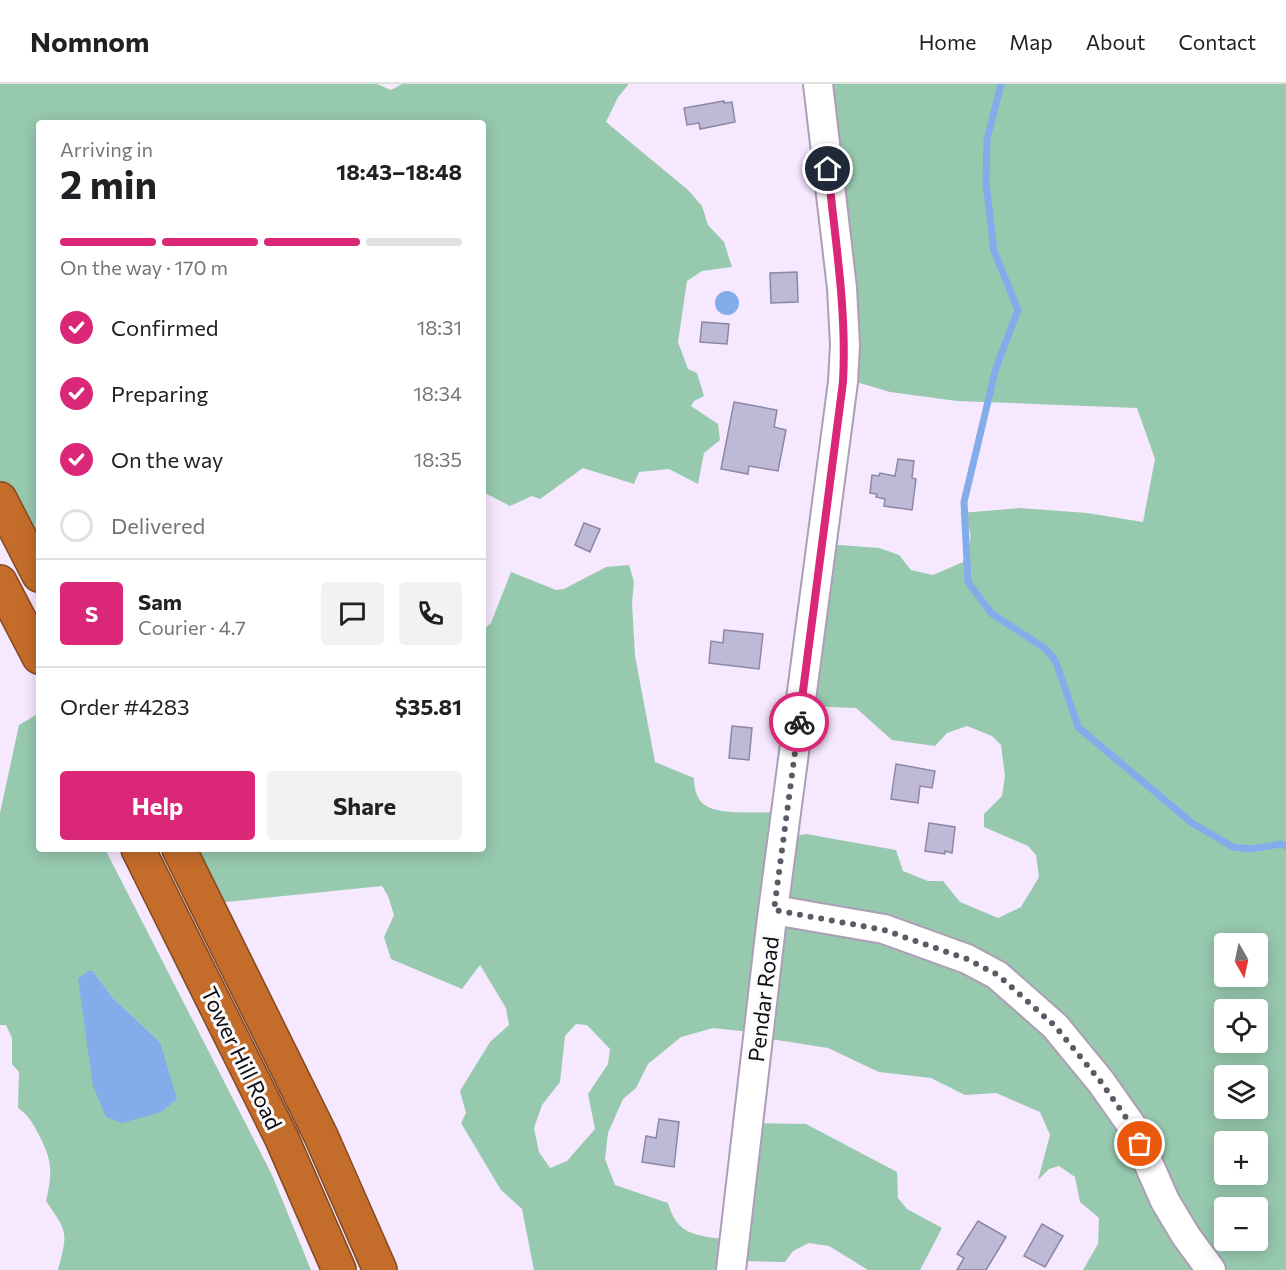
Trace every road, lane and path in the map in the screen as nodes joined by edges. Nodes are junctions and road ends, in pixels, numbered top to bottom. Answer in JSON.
{"nodes":[{"id":1,"x":818,"y":84,"type":"edge"},
{"id":2,"x":0,"y":499,"type":"edge"},
{"id":3,"x":36,"y":569,"type":"edge"},
{"id":4,"x":0,"y":582,"type":"edge"},
{"id":5,"x":36,"y":651,"type":"edge"},
{"id":6,"x":140,"y":852,"type":"edge"},
{"id":7,"x":180,"y":852,"type":"edge"},
{"id":8,"x":774,"y":910,"type":"junction"},
{"id":9,"x":339,"y":1270,"type":"edge"},
{"id":10,"x":380,"y":1270,"type":"edge"},
{"id":11,"x":731,"y":1270,"type":"edge"},
{"id":12,"x":1211,"y":1270,"type":"edge"}],
"edges":[{"from":1,"to":8,"type":"street","name":"Pendar Road"},
{"from":2,"to":3,"type":"highway"},
{"from":4,"to":5,"type":"highway"},
{"from":6,"to":9,"type":"highway","name":"Tower Hill Road"},
{"from":7,"to":10,"type":"highway","name":"Tower Hill Road"},
{"from":8,"to":11,"type":"street","name":"Pendar Road"},
{"from":8,"to":12,"type":"street"}]}
